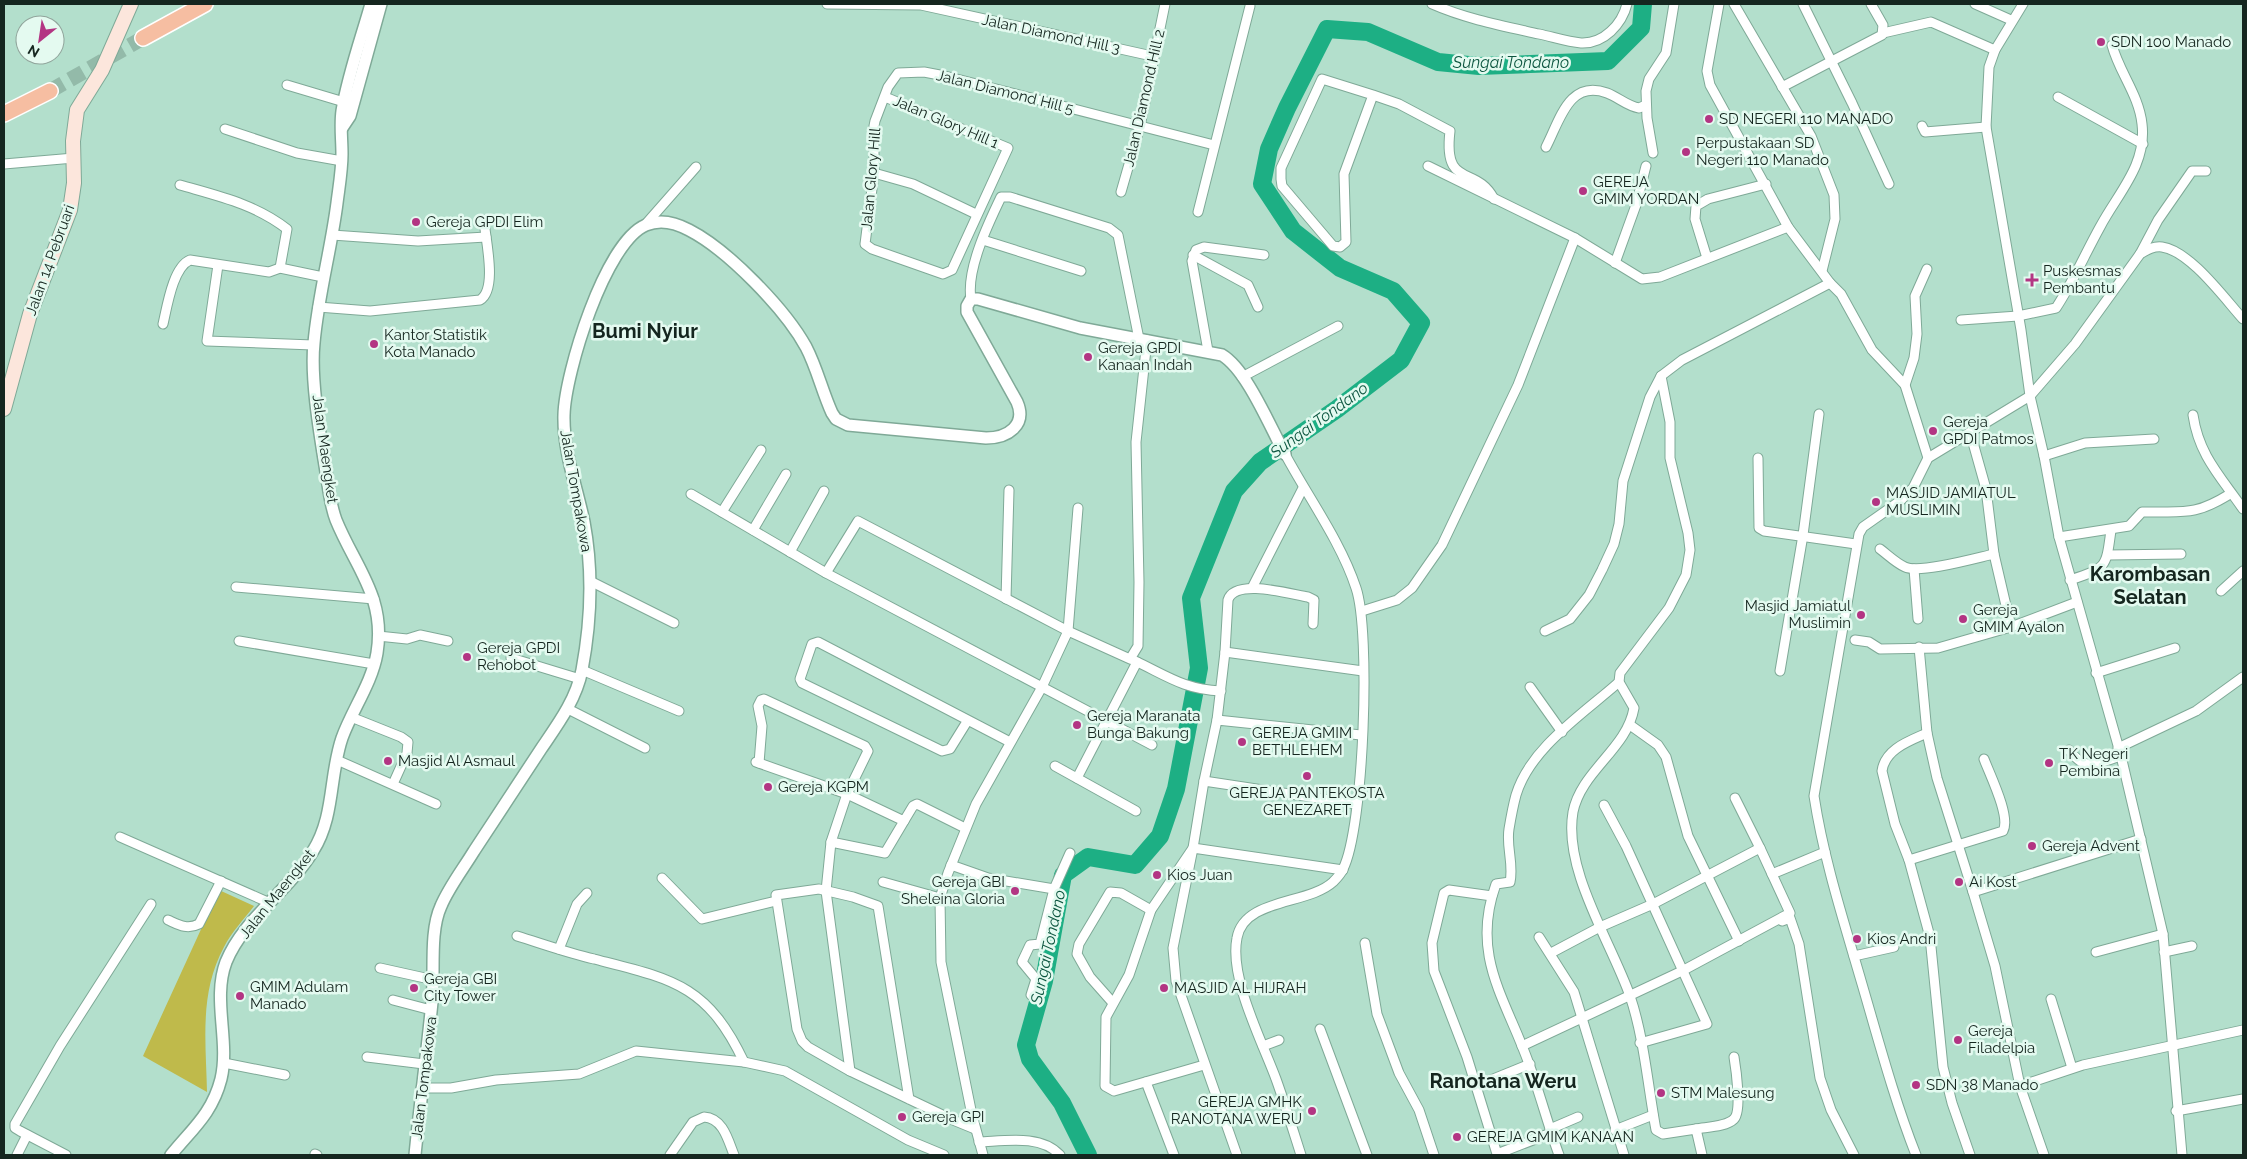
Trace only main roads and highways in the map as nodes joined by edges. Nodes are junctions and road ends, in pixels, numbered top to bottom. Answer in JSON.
{"nodes":[{"id":1,"x":131,"y":4,"type":"edge"},
{"id":2,"x":205,"y":4,"type":"edge"},
{"id":3,"x":143,"y":38,"type":"tunnel mouth"},
{"id":4,"x":50,"y":92,"type":"tunnel mouth"},
{"id":5,"x":4,"y":114,"type":"edge"},
{"id":6,"x":4,"y":409,"type":"edge"}],
"edges":[{"from":1,"to":6,"type":"main road","name":"Jalan 14 Pebruari"},
{"from":2,"to":3,"type":"highway"},
{"from":4,"to":5,"type":"highway"}]}
